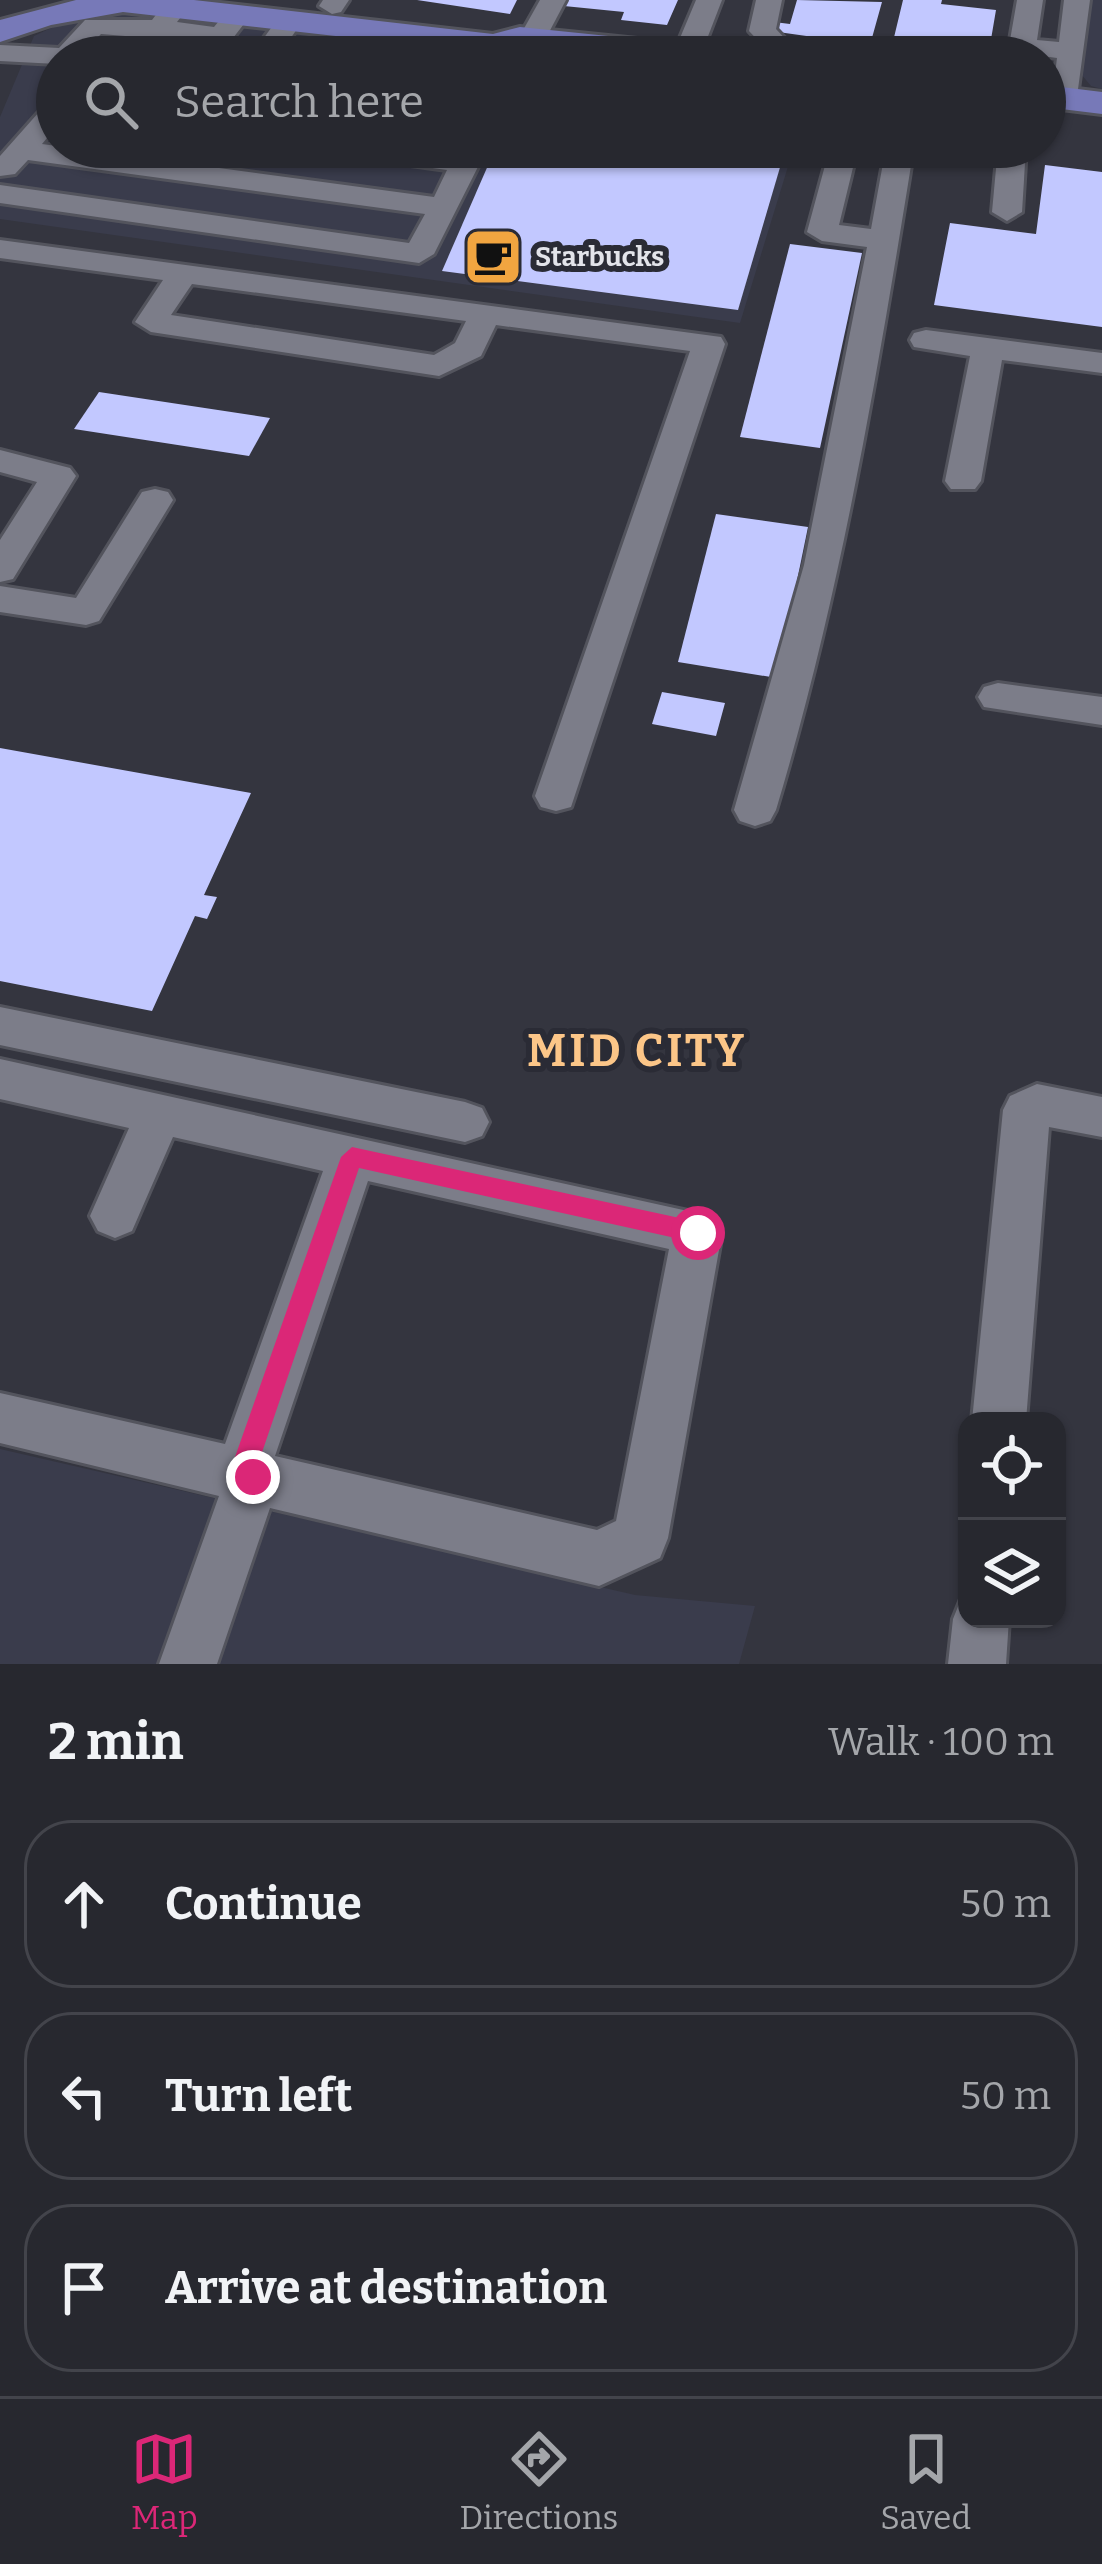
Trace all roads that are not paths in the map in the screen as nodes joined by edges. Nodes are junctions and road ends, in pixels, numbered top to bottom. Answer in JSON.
{"nodes":[{"id":1,"x":553,"y":0,"type":"edge"},
{"id":2,"x":709,"y":0,"type":"edge"},
{"id":3,"x":770,"y":0,"type":"edge"},
{"id":4,"x":1030,"y":0,"type":"edge"},
{"id":5,"x":1077,"y":0,"type":"edge"},
{"id":6,"x":1091,"y":0,"type":"edge"},
{"id":7,"x":1102,"y":1,"type":"edge"},
{"id":8,"x":334,"y":3,"type":"edge"},
{"id":9,"x":113,"y":8,"type":"edge"},
{"id":10,"x":0,"y":32,"type":"edge"},
{"id":11,"x":87,"y":36,"type":"edge"},
{"id":12,"x":152,"y":36,"type":"edge"},
{"id":13,"x":225,"y":36,"type":"edge"},
{"id":14,"x":281,"y":36,"type":"edge"},
{"id":15,"x":515,"y":36,"type":"edge"},
{"id":16,"x":530,"y":36,"type":"edge"},
{"id":17,"x":699,"y":36,"type":"edge"},
{"id":18,"x":767,"y":36,"type":"edge"},
{"id":19,"x":1025,"y":36,"type":"edge"},
{"id":20,"x":1066,"y":51,"type":"edge"},
{"id":21,"x":1071,"y":52,"type":"junction"},
{"id":22,"x":0,"y":53,"type":"edge"},
{"id":23,"x":36,"y":54,"type":"edge"},
{"id":24,"x":1071,"y":99,"type":"edge"},
{"id":25,"x":36,"y":133,"type":"edge"},
{"id":26,"x":10,"y":162,"type":"edge"},
{"id":27,"x":68,"y":168,"type":"edge"},
{"id":28,"x":463,"y":168,"type":"edge"},
{"id":29,"x":839,"y":168,"type":"edge"},
{"id":30,"x":896,"y":168,"type":"edge"},
{"id":31,"x":1010,"y":168,"type":"edge"},
{"id":32,"x":0,"y":194,"type":"edge"},
{"id":33,"x":443,"y":207,"type":"junction"},
{"id":34,"x":1007,"y":212,"type":"dead end"},
{"id":35,"x":884,"y":240,"type":"junction"},
{"id":36,"x":0,"y":249,"type":"edge"},
{"id":37,"x":182,"y":275,"type":"junction"},
{"id":38,"x":485,"y":314,"type":"junction"},
{"id":39,"x":926,"y":340,"type":"dead end"},
{"id":40,"x":988,"y":348,"type":"junction"},
{"id":41,"x":1102,"y":363,"type":"edge"},
{"id":42,"x":0,"y":461,"type":"edge"},
{"id":43,"x":963,"y":481,"type":"dead end"},
{"id":44,"x":155,"y":500,"type":"dead end"},
{"id":45,"x":0,"y":570,"type":"edge"},
{"id":46,"x":0,"y":598,"type":"edge"},
{"id":47,"x":998,"y":697,"type":"dead end"},
{"id":48,"x":1102,"y":711,"type":"edge"},
{"id":49,"x":556,"y":796,"type":"dead end"},
{"id":50,"x":755,"y":810,"type":"dead end"},
{"id":51,"x":0,"y":1026,"type":"edge"},
{"id":52,"x":0,"y":1079,"type":"edge"},
{"id":53,"x":159,"y":1114,"type":"junction"},
{"id":54,"x":1102,"y":1117,"type":"edge"},
{"id":55,"x":465,"y":1121,"type":"dead end"},
{"id":56,"x":352,"y":1157,"type":"junction"},
{"id":57,"x":115,"y":1216,"type":"dead end"},
{"id":58,"x":1000,"y":1412,"type":"edge"},
{"id":59,"x":0,"y":1418,"type":"edge"},
{"id":60,"x":247,"y":1476,"type":"junction"},
{"id":61,"x":980,"y":1628,"type":"edge"},
{"id":62,"x":188,"y":1664,"type":"edge"},
{"id":63,"x":977,"y":1664,"type":"edge"}],
"edges":[{"from":1,"to":16,"type":"street"},
{"from":2,"to":17,"type":"street"},
{"from":3,"to":18,"type":"street"},
{"from":4,"to":19,"type":"street"},
{"from":5,"to":21,"type":"street"},
{"from":6,"to":7,"type":"street"},
{"from":8,"to":14,"type":"main road"},
{"from":8,"to":15,"type":"main road"},
{"from":9,"to":10,"type":"main road"},
{"from":9,"to":11,"type":"street"},
{"from":9,"to":12,"type":"main road"},
{"from":12,"to":13,"type":"main road"},
{"from":20,"to":21,"type":"street"},
{"from":21,"to":24,"type":"street"},
{"from":22,"to":23,"type":"street"},
{"from":25,"to":26,"type":"street"},
{"from":27,"to":33,"type":"street"},
{"from":28,"to":33,"type":"street"},
{"from":29,"to":35,"type":"street"},
{"from":30,"to":35,"type":"street"},
{"from":31,"to":34,"type":"street"},
{"from":32,"to":33,"type":"street"},
{"from":35,"to":50,"type":"street"},
{"from":36,"to":37,"type":"street"},
{"from":37,"to":38,"type":"street"},
{"from":37,"to":38,"type":"street"},
{"from":38,"to":49,"type":"street"},
{"from":39,"to":40,"type":"street"},
{"from":40,"to":41,"type":"street"},
{"from":40,"to":43,"type":"street"},
{"from":42,"to":45,"type":"street"},
{"from":44,"to":46,"type":"street"},
{"from":47,"to":48,"type":"street"},
{"from":51,"to":55,"type":"street"},
{"from":52,"to":53,"type":"street"},
{"from":53,"to":56,"type":"street"},
{"from":53,"to":57,"type":"street"},
{"from":54,"to":58,"type":"street"},
{"from":56,"to":60,"type":"street"},
{"from":56,"to":60,"type":"street"},
{"from":59,"to":60,"type":"street"},
{"from":60,"to":62,"type":"street"},
{"from":61,"to":63,"type":"street"}]}
